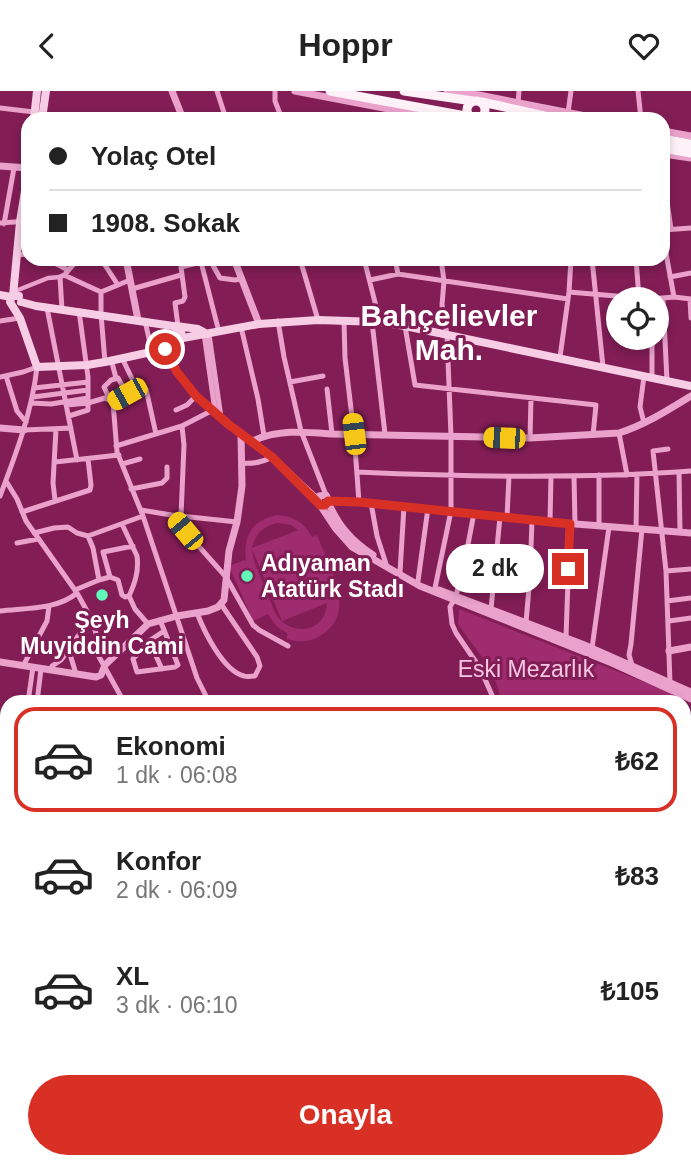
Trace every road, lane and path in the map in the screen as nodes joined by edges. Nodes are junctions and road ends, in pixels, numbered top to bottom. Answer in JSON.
{"nodes":[{"id":1,"x":37,"y":91,"type":"edge"},
{"id":2,"x":46,"y":91,"type":"edge"},
{"id":3,"x":172,"y":91,"type":"edge"},
{"id":4,"x":217,"y":91,"type":"edge"},
{"id":5,"x":275,"y":91,"type":"edge"},
{"id":6,"x":295,"y":91,"type":"edge"},
{"id":7,"x":330,"y":91,"type":"edge"},
{"id":8,"x":404,"y":91,"type":"edge"},
{"id":9,"x":447,"y":91,"type":"edge"},
{"id":10,"x":519,"y":91,"type":"edge"},
{"id":11,"x":570,"y":91,"type":"edge"},
{"id":12,"x":638,"y":91,"type":"edge"},
{"id":13,"x":478,"y":98,"type":"edge"},
{"id":14,"x":518,"y":103,"type":"junction"},
{"id":15,"x":0,"y":108,"type":"edge"},
{"id":16,"x":34,"y":112,"type":"edge"},
{"id":17,"x":43,"y":112,"type":"edge"},
{"id":18,"x":180,"y":112,"type":"edge"},
{"id":19,"x":224,"y":112,"type":"edge"},
{"id":20,"x":279,"y":112,"type":"edge"},
{"id":21,"x":404,"y":112,"type":"edge"},
{"id":22,"x":440,"y":112,"type":"edge"},
{"id":23,"x":468,"y":112,"type":"edge"},
{"id":24,"x":545,"y":112,"type":"edge"},
{"id":25,"x":550,"y":112,"type":"edge"},
{"id":26,"x":565,"y":112,"type":"edge"},
{"id":27,"x":640,"y":112,"type":"edge"},
{"id":28,"x":21,"y":113,"type":"edge"},
{"id":29,"x":670,"y":132,"type":"edge"},
{"id":30,"x":691,"y":136,"type":"edge"},
{"id":31,"x":670,"y":140,"type":"edge"},
{"id":32,"x":691,"y":144,"type":"edge"},
{"id":33,"x":670,"y":149,"type":"edge"},
{"id":34,"x":691,"y":153,"type":"edge"},
{"id":35,"x":670,"y":155,"type":"edge"},
{"id":36,"x":691,"y":158,"type":"edge"},
{"id":37,"x":0,"y":166,"type":"edge"},
{"id":38,"x":13,"y":168,"type":"junction"},
{"id":39,"x":21,"y":169,"type":"edge"},
{"id":40,"x":21,"y":221,"type":"edge"},
{"id":41,"x":670,"y":222,"type":"edge"},
{"id":42,"x":2,"y":224,"type":"edge"},
{"id":43,"x":671,"y":229,"type":"joint"},
{"id":44,"x":691,"y":229,"type":"edge"},
{"id":45,"x":21,"y":234,"type":"edge"},
{"id":46,"x":16,"y":255,"type":"junction"},
{"id":47,"x":21,"y":255,"type":"edge"},
{"id":48,"x":55,"y":266,"type":"edge"},
{"id":49,"x":71,"y":266,"type":"edge"},
{"id":50,"x":106,"y":266,"type":"edge"},
{"id":51,"x":129,"y":266,"type":"edge"},
{"id":52,"x":185,"y":266,"type":"edge"},
{"id":53,"x":202,"y":266,"type":"edge"},
{"id":54,"x":214,"y":266,"type":"edge"},
{"id":55,"x":236,"y":266,"type":"edge"},
{"id":56,"x":301,"y":266,"type":"edge"},
{"id":57,"x":366,"y":266,"type":"edge"},
{"id":58,"x":396,"y":266,"type":"edge"},
{"id":59,"x":443,"y":266,"type":"edge"},
{"id":60,"x":571,"y":266,"type":"edge"},
{"id":61,"x":592,"y":266,"type":"edge"},
{"id":62,"x":637,"y":266,"type":"edge"},
{"id":63,"x":668,"y":266,"type":"edge"},
{"id":64,"x":691,"y":273,"type":"edge"},
{"id":65,"x":64,"y":274,"type":"junction"},
{"id":66,"x":398,"y":274,"type":"junction"},
{"id":67,"x":181,"y":275,"type":"junction"},
{"id":68,"x":670,"y":277,"type":"junction"},
{"id":69,"x":241,"y":279,"type":"junction"},
{"id":70,"x":130,"y":280,"type":"junction"},
{"id":71,"x":370,"y":280,"type":"junction"},
{"id":72,"x":444,"y":281,"type":"junction"},
{"id":73,"x":118,"y":285,"type":"junction"},
{"id":74,"x":638,"y":287,"type":"edge"},
{"id":75,"x":132,"y":289,"type":"junction"},
{"id":76,"x":101,"y":292,"type":"junction"},
{"id":77,"x":594,"y":295,"type":"junction"},
{"id":78,"x":569,"y":296,"type":"junction"},
{"id":79,"x":606,"y":296,"type":"edge"},
{"id":80,"x":0,"y":297,"type":"edge"},
{"id":81,"x":674,"y":297,"type":"junction"},
{"id":82,"x":669,"y":298,"type":"edge"},
{"id":83,"x":16,"y":299,"type":"junction"},
{"id":84,"x":691,"y":299,"type":"edge"},
{"id":85,"x":47,"y":308,"type":"junction"},
{"id":86,"x":62,"y":310,"type":"junction"},
{"id":87,"x":79,"y":311,"type":"junction"},
{"id":88,"x":101,"y":314,"type":"junction"},
{"id":89,"x":20,"y":318,"type":"junction"},
{"id":90,"x":691,"y":318,"type":"edge"},
{"id":91,"x":142,"y":320,"type":"junction"},
{"id":92,"x":318,"y":320,"type":"junction"},
{"id":93,"x":0,"y":321,"type":"edge"},
{"id":94,"x":278,"y":321,"type":"junction"},
{"id":95,"x":344,"y":321,"type":"junction"},
{"id":96,"x":376,"y":322,"type":"junction"},
{"id":97,"x":259,"y":324,"type":"junction"},
{"id":98,"x":176,"y":326,"type":"junction"},
{"id":99,"x":405,"y":326,"type":"junction"},
{"id":100,"x":241,"y":327,"type":"junction"},
{"id":101,"x":219,"y":332,"type":"junction"},
{"id":102,"x":207,"y":334,"type":"junction"},
{"id":103,"x":447,"y":335,"type":"junction"},
{"id":104,"x":183,"y":338,"type":"junction"},
{"id":105,"x":165,"y":349,"type":"junction"},
{"id":106,"x":651,"y":350,"type":"edge"},
{"id":107,"x":665,"y":350,"type":"edge"},
{"id":108,"x":152,"y":352,"type":"junction"},
{"id":109,"x":560,"y":357,"type":"junction"},
{"id":110,"x":122,"y":358,"type":"junction"},
{"id":111,"x":105,"y":362,"type":"junction"},
{"id":112,"x":87,"y":365,"type":"junction"},
{"id":113,"x":59,"y":366,"type":"junction"},
{"id":114,"x":37,"y":367,"type":"junction"},
{"id":115,"x":603,"y":367,"type":"junction"},
{"id":116,"x":3,"y":376,"type":"edge"},
{"id":117,"x":323,"y":376,"type":"dead end"},
{"id":118,"x":648,"y":377,"type":"junction"},
{"id":119,"x":111,"y":380,"type":"junction"},
{"id":120,"x":667,"y":381,"type":"junction"},
{"id":121,"x":88,"y":382,"type":"junction"},
{"id":122,"x":290,"y":382,"type":"junction"},
{"id":123,"x":691,"y":386,"type":"edge"},
{"id":124,"x":34,"y":388,"type":"junction"},
{"id":125,"x":64,"y":388,"type":"junction"},
{"id":126,"x":137,"y":389,"type":"junction"},
{"id":127,"x":327,"y":389,"type":"dead end"},
{"id":128,"x":88,"y":390,"type":"junction"},
{"id":129,"x":448,"y":390,"type":"junction"},
{"id":130,"x":127,"y":394,"type":"junction"},
{"id":131,"x":196,"y":396,"type":"junction"},
{"id":132,"x":691,"y":396,"type":"edge"},
{"id":133,"x":531,"y":398,"type":"junction"},
{"id":134,"x":32,"y":400,"type":"junction"},
{"id":135,"x":88,"y":401,"type":"junction"},
{"id":136,"x":112,"y":401,"type":"junction"},
{"id":137,"x":66,"y":403,"type":"junction"},
{"id":138,"x":176,"y":411,"type":"dead end"},
{"id":139,"x":216,"y":413,"type":"junction"},
{"id":140,"x":69,"y":415,"type":"junction"},
{"id":141,"x":644,"y":423,"type":"junction"},
{"id":142,"x":25,"y":426,"type":"junction"},
{"id":143,"x":182,"y":426,"type":"junction"},
{"id":144,"x":0,"y":428,"type":"edge"},
{"id":145,"x":71,"y":428,"type":"junction"},
{"id":146,"x":56,"y":429,"type":"junction"},
{"id":147,"x":301,"y":431,"type":"junction"},
{"id":148,"x":619,"y":433,"type":"junction"},
{"id":149,"x":156,"y":434,"type":"junction"},
{"id":150,"x":241,"y":434,"type":"junction"},
{"id":151,"x":332,"y":434,"type":"junction"},
{"id":152,"x":354,"y":434,"type":"junction"},
{"id":153,"x":384,"y":434,"type":"junction"},
{"id":154,"x":593,"y":435,"type":"junction"},
{"id":155,"x":264,"y":436,"type":"junction"},
{"id":156,"x":451,"y":436,"type":"junction"},
{"id":157,"x":530,"y":438,"type":"junction"},
{"id":158,"x":253,"y":441,"type":"junction"},
{"id":159,"x":116,"y":446,"type":"junction"},
{"id":160,"x":668,"y":449,"type":"dead end"},
{"id":161,"x":119,"y":456,"type":"junction"},
{"id":162,"x":272,"y":457,"type":"junction"},
{"id":163,"x":88,"y":459,"type":"junction"},
{"id":164,"x":140,"y":459,"type":"dead end"},
{"id":165,"x":77,"y":460,"type":"junction"},
{"id":166,"x":55,"y":462,"type":"junction"},
{"id":167,"x":242,"y":463,"type":"junction"},
{"id":168,"x":122,"y":464,"type":"junction"},
{"id":169,"x":167,"y":467,"type":"dead end"},
{"id":170,"x":691,"y":471,"type":"edge"},
{"id":171,"x":357,"y":472,"type":"junction"},
{"id":172,"x":679,"y":472,"type":"junction"},
{"id":173,"x":637,"y":474,"type":"junction"},
{"id":174,"x":656,"y":474,"type":"junction"},
{"id":175,"x":599,"y":475,"type":"junction"},
{"id":176,"x":626,"y":475,"type":"junction"},
{"id":177,"x":451,"y":476,"type":"junction"},
{"id":178,"x":509,"y":476,"type":"junction"},
{"id":179,"x":551,"y":476,"type":"junction"},
{"id":180,"x":573,"y":476,"type":"junction"},
{"id":181,"x":6,"y":481,"type":"junction"},
{"id":182,"x":131,"y":489,"type":"junction"},
{"id":183,"x":0,"y":494,"type":"edge"},
{"id":184,"x":55,"y":500,"type":"junction"},
{"id":185,"x":324,"y":501,"type":"junction"},
{"id":186,"x":359,"y":502,"type":"junction"},
{"id":187,"x":371,"y":503,"type":"junction"},
{"id":188,"x":404,"y":506,"type":"junction"},
{"id":189,"x":428,"y":508,"type":"junction"},
{"id":190,"x":451,"y":511,"type":"junction"},
{"id":191,"x":22,"y":512,"type":"junction"},
{"id":192,"x":142,"y":513,"type":"junction"},
{"id":193,"x":474,"y":513,"type":"junction"},
{"id":194,"x":171,"y":515,"type":"junction"},
{"id":195,"x":181,"y":516,"type":"junction"},
{"id":196,"x":504,"y":517,"type":"junction"},
{"id":197,"x":532,"y":520,"type":"junction"},
{"id":198,"x":236,"y":522,"type":"junction"},
{"id":199,"x":550,"y":522,"type":"junction"},
{"id":200,"x":122,"y":524,"type":"junction"},
{"id":201,"x":573,"y":524,"type":"junction"},
{"id":202,"x":599,"y":526,"type":"junction"},
{"id":203,"x":609,"y":527,"type":"junction"},
{"id":204,"x":639,"y":529,"type":"junction"},
{"id":205,"x":662,"y":531,"type":"junction"},
{"id":206,"x":680,"y":532,"type":"junction"},
{"id":207,"x":691,"y":533,"type":"edge"},
{"id":208,"x":36,"y":536,"type":"junction"},
{"id":209,"x":88,"y":536,"type":"junction"},
{"id":210,"x":17,"y":543,"type":"dead end"},
{"id":211,"x":133,"y":546,"type":"junction"},
{"id":212,"x":386,"y":564,"type":"junction"},
{"id":213,"x":691,"y":569,"type":"edge"},
{"id":214,"x":666,"y":571,"type":"junction"},
{"id":215,"x":400,"y":572,"type":"junction"},
{"id":216,"x":110,"y":577,"type":"junction"},
{"id":217,"x":226,"y":577,"type":"junction"},
{"id":218,"x":99,"y":580,"type":"junction"},
{"id":219,"x":418,"y":581,"type":"junction"},
{"id":220,"x":435,"y":588,"type":"junction"},
{"id":221,"x":76,"y":592,"type":"junction"},
{"id":222,"x":129,"y":596,"type":"junction"},
{"id":223,"x":454,"y":598,"type":"junction"},
{"id":224,"x":691,"y":598,"type":"edge"},
{"id":225,"x":667,"y":601,"type":"junction"},
{"id":226,"x":221,"y":604,"type":"junction"},
{"id":227,"x":49,"y":606,"type":"junction"},
{"id":228,"x":491,"y":609,"type":"junction"},
{"id":229,"x":0,"y":611,"type":"edge"},
{"id":230,"x":197,"y":613,"type":"junction"},
{"id":231,"x":177,"y":616,"type":"junction"},
{"id":232,"x":91,"y":617,"type":"junction"},
{"id":233,"x":691,"y":618,"type":"edge"},
{"id":234,"x":160,"y":620,"type":"junction"},
{"id":235,"x":668,"y":621,"type":"junction"},
{"id":236,"x":526,"y":622,"type":"junction"},
{"id":237,"x":149,"y":624,"type":"junction"},
{"id":238,"x":164,"y":631,"type":"junction"},
{"id":239,"x":566,"y":637,"type":"junction"},
{"id":240,"x":149,"y":641,"type":"junction"},
{"id":241,"x":288,"y":646,"type":"dead end"},
{"id":242,"x":70,"y":647,"type":"junction"},
{"id":243,"x":691,"y":647,"type":"edge"},
{"id":244,"x":592,"y":648,"type":"junction"},
{"id":245,"x":669,"y":651,"type":"junction"},
{"id":246,"x":0,"y":662,"type":"edge"},
{"id":247,"x":105,"y":665,"type":"junction"},
{"id":248,"x":632,"y":665,"type":"junction"},
{"id":249,"x":23,"y":666,"type":"junction"},
{"id":250,"x":37,"y":668,"type":"junction"},
{"id":251,"x":162,"y":669,"type":"junction"},
{"id":252,"x":51,"y":670,"type":"junction"},
{"id":253,"x":76,"y":674,"type":"junction"},
{"id":254,"x":669,"y":681,"type":"junction"},
{"id":255,"x":676,"y":691,"type":"junction"},
{"id":256,"x":691,"y":692,"type":"edge"},
{"id":257,"x":30,"y":695,"type":"edge"},
{"id":258,"x":37,"y":695,"type":"edge"},
{"id":259,"x":120,"y":695,"type":"edge"},
{"id":260,"x":206,"y":695,"type":"edge"},
{"id":261,"x":492,"y":695,"type":"edge"},
{"id":262,"x":676,"y":695,"type":"edge"},
{"id":263,"x":684,"y":695,"type":"edge"}],
"edges":[{"from":1,"to":16,"type":"main road"},
{"from":2,"to":17,"type":"main road"},
{"from":3,"to":18,"type":"street"},
{"from":4,"to":19,"type":"street"},
{"from":5,"to":20,"type":"street"},
{"from":6,"to":21,"type":"street"},
{"from":7,"to":22,"type":"highway"},
{"from":8,"to":13,"type":"highway"},
{"from":9,"to":13,"type":"street"},
{"from":10,"to":14,"type":"street"},
{"from":11,"to":26,"type":"street"},
{"from":12,"to":27,"type":"street"},
{"from":13,"to":14,"type":"street"},
{"from":13,"to":23,"type":"highway"},
{"from":13,"to":24,"type":"highway"},
{"from":14,"to":25,"type":"street"},
{"from":15,"to":28,"type":"street"},
{"from":29,"to":30,"type":"street"},
{"from":31,"to":32,"type":"highway"},
{"from":33,"to":34,"type":"highway"},
{"from":35,"to":36,"type":"street"},
{"from":37,"to":38,"type":"street"},
{"from":38,"to":39,"type":"street"},
{"from":38,"to":42,"type":"street"},
{"from":40,"to":42,"type":"street"},
{"from":41,"to":43,"type":"street"},
{"from":43,"to":44,"type":"street"},
{"from":45,"to":46,"type":"main road"},
{"from":46,"to":47,"type":"street"},
{"from":46,"to":83,"type":"main road"},
{"from":48,"to":65,"type":"street"},
{"from":49,"to":65,"type":"street"},
{"from":50,"to":73,"type":"street"},
{"from":51,"to":70,"type":"street"},
{"from":52,"to":67,"type":"street"},
{"from":53,"to":101,"type":"street"},
{"from":54,"to":69,"type":"street"},
{"from":55,"to":69,"type":"street"},
{"from":56,"to":92,"type":"street"},
{"from":57,"to":71,"type":"street"},
{"from":58,"to":66,"type":"street"},
{"from":59,"to":72,"type":"street"},
{"from":60,"to":78,"type":"street"},
{"from":61,"to":77,"type":"street"},
{"from":62,"to":74,"type":"street"},
{"from":63,"to":68,"type":"street"},
{"from":64,"to":68,"type":"street"},
{"from":65,"to":76,"type":"street"},
{"from":65,"to":83,"type":"street"},
{"from":65,"to":86,"type":"street"},
{"from":66,"to":71,"type":"street"},
{"from":66,"to":72,"type":"street"},
{"from":67,"to":75,"type":"street"},
{"from":67,"to":98,"type":"street"},
{"from":68,"to":81,"type":"street"},
{"from":69,"to":97,"type":"street"},
{"from":70,"to":73,"type":"street"},
{"from":70,"to":75,"type":"street"},
{"from":71,"to":96,"type":"street"},
{"from":72,"to":78,"type":"street"},
{"from":72,"to":103,"type":"street"},
{"from":73,"to":76,"type":"street"},
{"from":75,"to":91,"type":"street"},
{"from":76,"to":88,"type":"street"},
{"from":77,"to":78,"type":"street"},
{"from":77,"to":79,"type":"street"},
{"from":77,"to":115,"type":"street"},
{"from":78,"to":109,"type":"street"},
{"from":80,"to":83,"type":"main road"},
{"from":81,"to":82,"type":"street"},
{"from":81,"to":84,"type":"street"},
{"from":83,"to":85,"type":"main road"},
{"from":83,"to":89,"type":"main road"},
{"from":84,"to":90,"type":"street"},
{"from":85,"to":86,"type":"main road"},
{"from":85,"to":113,"type":"street"},
{"from":86,"to":87,"type":"main road"},
{"from":87,"to":88,"type":"main road"},
{"from":87,"to":112,"type":"street"},
{"from":88,"to":91,"type":"main road"},
{"from":88,"to":111,"type":"street"},
{"from":89,"to":93,"type":"street"},
{"from":89,"to":114,"type":"main road"},
{"from":91,"to":98,"type":"main road"},
{"from":91,"to":108,"type":"street"},
{"from":92,"to":94,"type":"main road"},
{"from":92,"to":95,"type":"main road"},
{"from":94,"to":97,"type":"main road"},
{"from":94,"to":122,"type":"street"},
{"from":95,"to":96,"type":"main road"},
{"from":95,"to":152,"type":"street"},
{"from":96,"to":99,"type":"main road"},
{"from":96,"to":153,"type":"street"},
{"from":97,"to":100,"type":"main road"},
{"from":98,"to":102,"type":"main road"},
{"from":98,"to":104,"type":"main road"},
{"from":99,"to":103,"type":"main road"},
{"from":99,"to":129,"type":"street"},
{"from":100,"to":101,"type":"main road"},
{"from":100,"to":155,"type":"street"},
{"from":101,"to":102,"type":"main road"},
{"from":102,"to":104,"type":"main road"},
{"from":102,"to":139,"type":"street"},
{"from":103,"to":109,"type":"main road"},
{"from":103,"to":129,"type":"street"},
{"from":104,"to":105,"type":"main road"},
{"from":105,"to":108,"type":"main road"},
{"from":105,"to":131,"type":"street"},
{"from":106,"to":118,"type":"street"},
{"from":107,"to":120,"type":"street"},
{"from":108,"to":110,"type":"main road"},
{"from":109,"to":115,"type":"main road"},
{"from":110,"to":111,"type":"main road"},
{"from":110,"to":126,"type":"street"},
{"from":111,"to":112,"type":"main road"},
{"from":111,"to":119,"type":"street"},
{"from":112,"to":113,"type":"main road"},
{"from":112,"to":121,"type":"street"},
{"from":113,"to":114,"type":"main road"},
{"from":113,"to":125,"type":"street"},
{"from":114,"to":116,"type":"street"},
{"from":114,"to":124,"type":"street"},
{"from":115,"to":118,"type":"main road"},
{"from":116,"to":142,"type":"street"},
{"from":117,"to":122,"type":"street"},
{"from":118,"to":120,"type":"main road"},
{"from":118,"to":141,"type":"street"},
{"from":119,"to":130,"type":"street"},
{"from":119,"to":136,"type":"street"},
{"from":120,"to":123,"type":"main road"},
{"from":121,"to":125,"type":"street"},
{"from":121,"to":128,"type":"street"},
{"from":122,"to":147,"type":"street"},
{"from":124,"to":125,"type":"street"},
{"from":124,"to":134,"type":"street"},
{"from":125,"to":128,"type":"street"},
{"from":125,"to":134,"type":"street"},
{"from":125,"to":137,"type":"street"},
{"from":126,"to":130,"type":"street"},
{"from":126,"to":149,"type":"street"},
{"from":127,"to":151,"type":"street"},
{"from":128,"to":135,"type":"street"},
{"from":129,"to":133,"type":"street"},
{"from":129,"to":156,"type":"street"},
{"from":130,"to":136,"type":"street"},
{"from":131,"to":138,"type":"street"},
{"from":131,"to":139,"type":"street"},
{"from":132,"to":141,"type":"street"},
{"from":133,"to":154,"type":"street"},
{"from":133,"to":157,"type":"street"},
{"from":134,"to":137,"type":"street"},
{"from":134,"to":142,"type":"street"},
{"from":135,"to":136,"type":"street"},
{"from":135,"to":137,"type":"street"},
{"from":135,"to":140,"type":"street"},
{"from":136,"to":159,"type":"street"},
{"from":137,"to":140,"type":"street"},
{"from":139,"to":143,"type":"street"},
{"from":139,"to":150,"type":"street"},
{"from":140,"to":145,"type":"street"},
{"from":141,"to":148,"type":"street"},
{"from":142,"to":144,"type":"street"},
{"from":142,"to":146,"type":"street"},
{"from":142,"to":181,"type":"street"},
{"from":143,"to":149,"type":"street"},
{"from":143,"to":195,"type":"street"},
{"from":145,"to":146,"type":"street"},
{"from":145,"to":165,"type":"street"},
{"from":146,"to":166,"type":"street"},
{"from":147,"to":151,"type":"street"},
{"from":147,"to":155,"type":"street"},
{"from":147,"to":185,"type":"street"},
{"from":148,"to":154,"type":"street"},
{"from":148,"to":176,"type":"street"},
{"from":149,"to":159,"type":"street"},
{"from":150,"to":158,"type":"street"},
{"from":150,"to":167,"type":"street"},
{"from":151,"to":152,"type":"street"},
{"from":152,"to":153,"type":"street"},
{"from":152,"to":171,"type":"street"},
{"from":153,"to":156,"type":"street"},
{"from":154,"to":157,"type":"street"},
{"from":155,"to":158,"type":"street"},
{"from":156,"to":157,"type":"street"},
{"from":156,"to":177,"type":"street"},
{"from":158,"to":162,"type":"street"},
{"from":159,"to":161,"type":"street"},
{"from":160,"to":174,"type":"street"},
{"from":161,"to":163,"type":"street"},
{"from":161,"to":168,"type":"street"},
{"from":162,"to":167,"type":"street"},
{"from":162,"to":185,"type":"street"},
{"from":163,"to":165,"type":"street"},
{"from":163,"to":184,"type":"street"},
{"from":164,"to":168,"type":"street"},
{"from":165,"to":166,"type":"street"},
{"from":166,"to":184,"type":"street"},
{"from":167,"to":198,"type":"street"},
{"from":168,"to":182,"type":"street"},
{"from":169,"to":182,"type":"street"},
{"from":170,"to":172,"type":"street"},
{"from":171,"to":177,"type":"street"},
{"from":171,"to":186,"type":"street"},
{"from":172,"to":174,"type":"street"},
{"from":172,"to":206,"type":"street"},
{"from":173,"to":174,"type":"street"},
{"from":173,"to":176,"type":"street"},
{"from":173,"to":204,"type":"street"},
{"from":174,"to":205,"type":"street"},
{"from":175,"to":176,"type":"street"},
{"from":175,"to":180,"type":"street"},
{"from":175,"to":202,"type":"street"},
{"from":177,"to":178,"type":"street"},
{"from":177,"to":190,"type":"street"},
{"from":178,"to":179,"type":"street"},
{"from":178,"to":196,"type":"street"},
{"from":179,"to":180,"type":"street"},
{"from":179,"to":199,"type":"street"},
{"from":180,"to":201,"type":"street"},
{"from":181,"to":183,"type":"street"},
{"from":181,"to":191,"type":"street"},
{"from":182,"to":192,"type":"street"},
{"from":184,"to":191,"type":"street"},
{"from":185,"to":186,"type":"street"},
{"from":185,"to":212,"type":"street"},
{"from":185,"to":223,"type":"street"},
{"from":186,"to":187,"type":"street"},
{"from":187,"to":188,"type":"street"},
{"from":187,"to":212,"type":"street"},
{"from":188,"to":189,"type":"street"},
{"from":188,"to":215,"type":"street"},
{"from":189,"to":190,"type":"street"},
{"from":189,"to":219,"type":"street"},
{"from":190,"to":193,"type":"street"},
{"from":190,"to":220,"type":"street"},
{"from":191,"to":208,"type":"street"},
{"from":192,"to":194,"type":"street"},
{"from":192,"to":200,"type":"street"},
{"from":192,"to":231,"type":"street"},
{"from":193,"to":196,"type":"street"},
{"from":193,"to":223,"type":"street"},
{"from":194,"to":195,"type":"street"},
{"from":194,"to":217,"type":"street"},
{"from":195,"to":198,"type":"street"},
{"from":196,"to":197,"type":"street"},
{"from":196,"to":228,"type":"street"},
{"from":197,"to":199,"type":"street"},
{"from":197,"to":236,"type":"street"},
{"from":198,"to":217,"type":"street"},
{"from":199,"to":201,"type":"street"},
{"from":200,"to":209,"type":"street"},
{"from":200,"to":211,"type":"street"},
{"from":201,"to":202,"type":"street"},
{"from":201,"to":239,"type":"street"},
{"from":202,"to":203,"type":"street"},
{"from":203,"to":204,"type":"street"},
{"from":203,"to":244,"type":"street"},
{"from":204,"to":205,"type":"street"},
{"from":204,"to":248,"type":"street"},
{"from":205,"to":206,"type":"street"},
{"from":205,"to":214,"type":"street"},
{"from":206,"to":207,"type":"street"},
{"from":208,"to":209,"type":"street"},
{"from":208,"to":210,"type":"street"},
{"from":208,"to":221,"type":"street"},
{"from":209,"to":218,"type":"street"},
{"from":211,"to":216,"type":"street"},
{"from":211,"to":222,"type":"street"},
{"from":212,"to":215,"type":"street"},
{"from":213,"to":214,"type":"street"},
{"from":214,"to":225,"type":"street"},
{"from":215,"to":219,"type":"street"},
{"from":216,"to":218,"type":"street"},
{"from":216,"to":222,"type":"street"},
{"from":217,"to":226,"type":"street"},
{"from":217,"to":241,"type":"street"},
{"from":218,"to":221,"type":"street"},
{"from":219,"to":220,"type":"street"},
{"from":220,"to":223,"type":"street"},
{"from":221,"to":227,"type":"street"},
{"from":221,"to":232,"type":"street"},
{"from":222,"to":237,"type":"street"},
{"from":223,"to":228,"type":"street"},
{"from":223,"to":255,"type":"street"},
{"from":223,"to":261,"type":"street"},
{"from":224,"to":225,"type":"street"},
{"from":225,"to":235,"type":"street"},
{"from":226,"to":230,"type":"street"},
{"from":226,"to":230,"type":"street"},
{"from":227,"to":229,"type":"street"},
{"from":227,"to":249,"type":"street"},
{"from":228,"to":236,"type":"street"},
{"from":230,"to":231,"type":"street"},
{"from":231,"to":234,"type":"street"},
{"from":231,"to":260,"type":"street"},
{"from":232,"to":242,"type":"street"},
{"from":232,"to":247,"type":"street"},
{"from":233,"to":235,"type":"street"},
{"from":234,"to":237,"type":"street"},
{"from":234,"to":238,"type":"street"},
{"from":235,"to":245,"type":"street"},
{"from":236,"to":239,"type":"street"},
{"from":237,"to":247,"type":"street"},
{"from":238,"to":240,"type":"street"},
{"from":238,"to":251,"type":"street"},
{"from":239,"to":244,"type":"street"},
{"from":240,"to":251,"type":"street"},
{"from":240,"to":251,"type":"street"},
{"from":242,"to":252,"type":"street"},
{"from":242,"to":253,"type":"street"},
{"from":243,"to":245,"type":"street"},
{"from":244,"to":248,"type":"street"},
{"from":245,"to":254,"type":"street"},
{"from":246,"to":249,"type":"street"},
{"from":247,"to":253,"type":"street"},
{"from":247,"to":259,"type":"street"},
{"from":248,"to":254,"type":"street"},
{"from":249,"to":250,"type":"street"},
{"from":250,"to":252,"type":"street"},
{"from":250,"to":257,"type":"street"},
{"from":250,"to":258,"type":"street"},
{"from":252,"to":253,"type":"street"},
{"from":254,"to":255,"type":"street"},
{"from":254,"to":256,"type":"street"},
{"from":255,"to":262,"type":"street"},
{"from":255,"to":263,"type":"street"}]}
